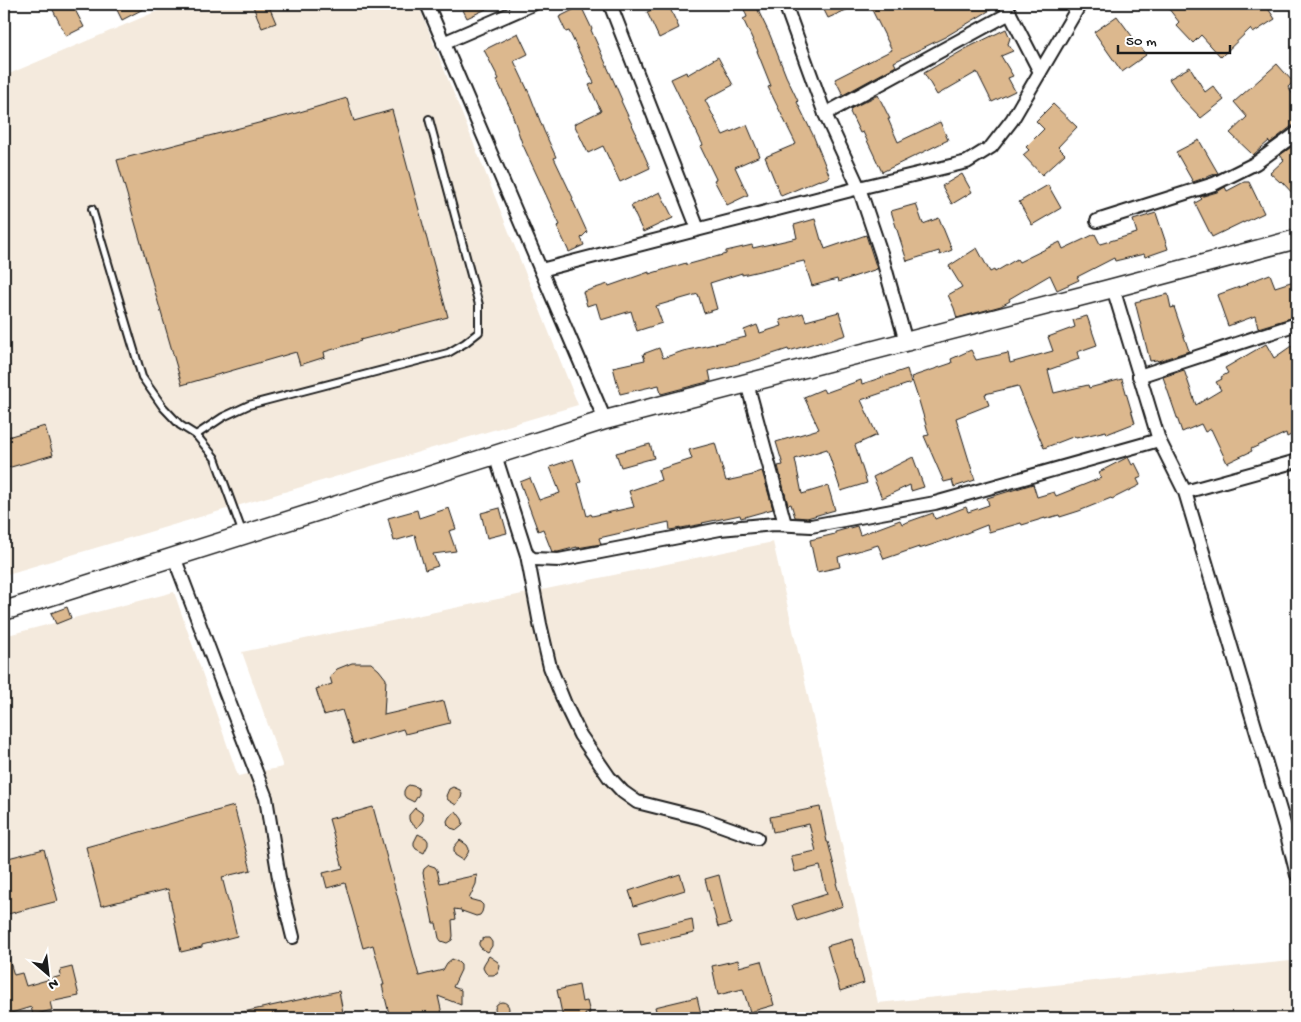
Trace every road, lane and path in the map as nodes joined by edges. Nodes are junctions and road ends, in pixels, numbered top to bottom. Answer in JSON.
{"nodes":[{"id":1,"x":427,"y":4,"type":"edge"},
{"id":2,"x":533,"y":4,"type":"edge"},
{"id":3,"x":610,"y":4,"type":"edge"},
{"id":4,"x":785,"y":4,"type":"edge"},
{"id":5,"x":1080,"y":4,"type":"edge"},
{"id":6,"x":1008,"y":9,"type":"edge"},
{"id":7,"x":443,"y":43,"type":"junction"},
{"id":8,"x":1040,"y":72,"type":"junction"},
{"id":9,"x":825,"y":114,"type":"junction"},
{"id":10,"x":429,"y":119,"type":"dead end"},
{"id":11,"x":1297,"y":133,"type":"edge"},
{"id":12,"x":859,"y":188,"type":"junction"},
{"id":13,"x":92,"y":209,"type":"dead end"},
{"id":14,"x":1097,"y":221,"type":"dead end"},
{"id":15,"x":698,"y":229,"type":"junction"},
{"id":16,"x":1297,"y":238,"type":"edge"},
{"id":17,"x":541,"y":270,"type":"junction"},
{"id":18,"x":1113,"y":288,"type":"junction"},
{"id":19,"x":1297,"y":324,"type":"edge"},
{"id":20,"x":906,"y":342,"type":"junction"},
{"id":21,"x":1140,"y":376,"type":"junction"},
{"id":22,"x":747,"y":383,"type":"junction"},
{"id":23,"x":605,"y":420,"type":"junction"},
{"id":24,"x":196,"y":434,"type":"junction"},
{"id":25,"x":1159,"y":440,"type":"junction"},
{"id":26,"x":495,"y":455,"type":"junction"},
{"id":27,"x":1297,"y":461,"type":"edge"},
{"id":28,"x":1185,"y":492,"type":"junction"},
{"id":29,"x":785,"y":524,"type":"junction"},
{"id":30,"x":244,"y":535,"type":"junction"},
{"id":31,"x":527,"y":555,"type":"junction"},
{"id":32,"x":174,"y":557,"type":"junction"},
{"id":33,"x":4,"y":611,"type":"edge"},
{"id":34,"x":1291,"y":825,"type":"edge"},
{"id":35,"x":757,"y":838,"type":"dead end"},
{"id":36,"x":1297,"y":875,"type":"edge"},
{"id":37,"x":293,"y":938,"type":"dead end"}],
"edges":[{"from":1,"to":7,"type":"street"},
{"from":2,"to":7,"type":"street"},
{"from":3,"to":15,"type":"street"},
{"from":4,"to":9,"type":"street"},
{"from":5,"to":8,"type":"street"},
{"from":6,"to":8,"type":"street"},
{"from":6,"to":9,"type":"street"},
{"from":7,"to":17,"type":"street"},
{"from":8,"to":12,"type":"street"},
{"from":9,"to":12,"type":"street"},
{"from":10,"to":24,"type":"lane"},
{"from":11,"to":14,"type":"street"},
{"from":12,"to":15,"type":"street"},
{"from":12,"to":20,"type":"street"},
{"from":13,"to":24,"type":"lane"},
{"from":15,"to":17,"type":"street"},
{"from":16,"to":18,"type":"street"},
{"from":17,"to":23,"type":"street"},
{"from":18,"to":20,"type":"street"},
{"from":18,"to":21,"type":"street"},
{"from":19,"to":21,"type":"street"},
{"from":20,"to":22,"type":"street"},
{"from":21,"to":25,"type":"street"},
{"from":22,"to":23,"type":"street"},
{"from":22,"to":29,"type":"street"},
{"from":23,"to":26,"type":"street"},
{"from":24,"to":30,"type":"lane"},
{"from":25,"to":28,"type":"street"},
{"from":25,"to":29,"type":"street"},
{"from":26,"to":30,"type":"street"},
{"from":26,"to":31,"type":"street"},
{"from":27,"to":28,"type":"street"},
{"from":28,"to":34,"type":"street"},
{"from":29,"to":31,"type":"street"},
{"from":30,"to":32,"type":"street"},
{"from":31,"to":35,"type":"street"},
{"from":32,"to":33,"type":"street"},
{"from":32,"to":37,"type":"street"},
{"from":34,"to":36,"type":"street"}]}
